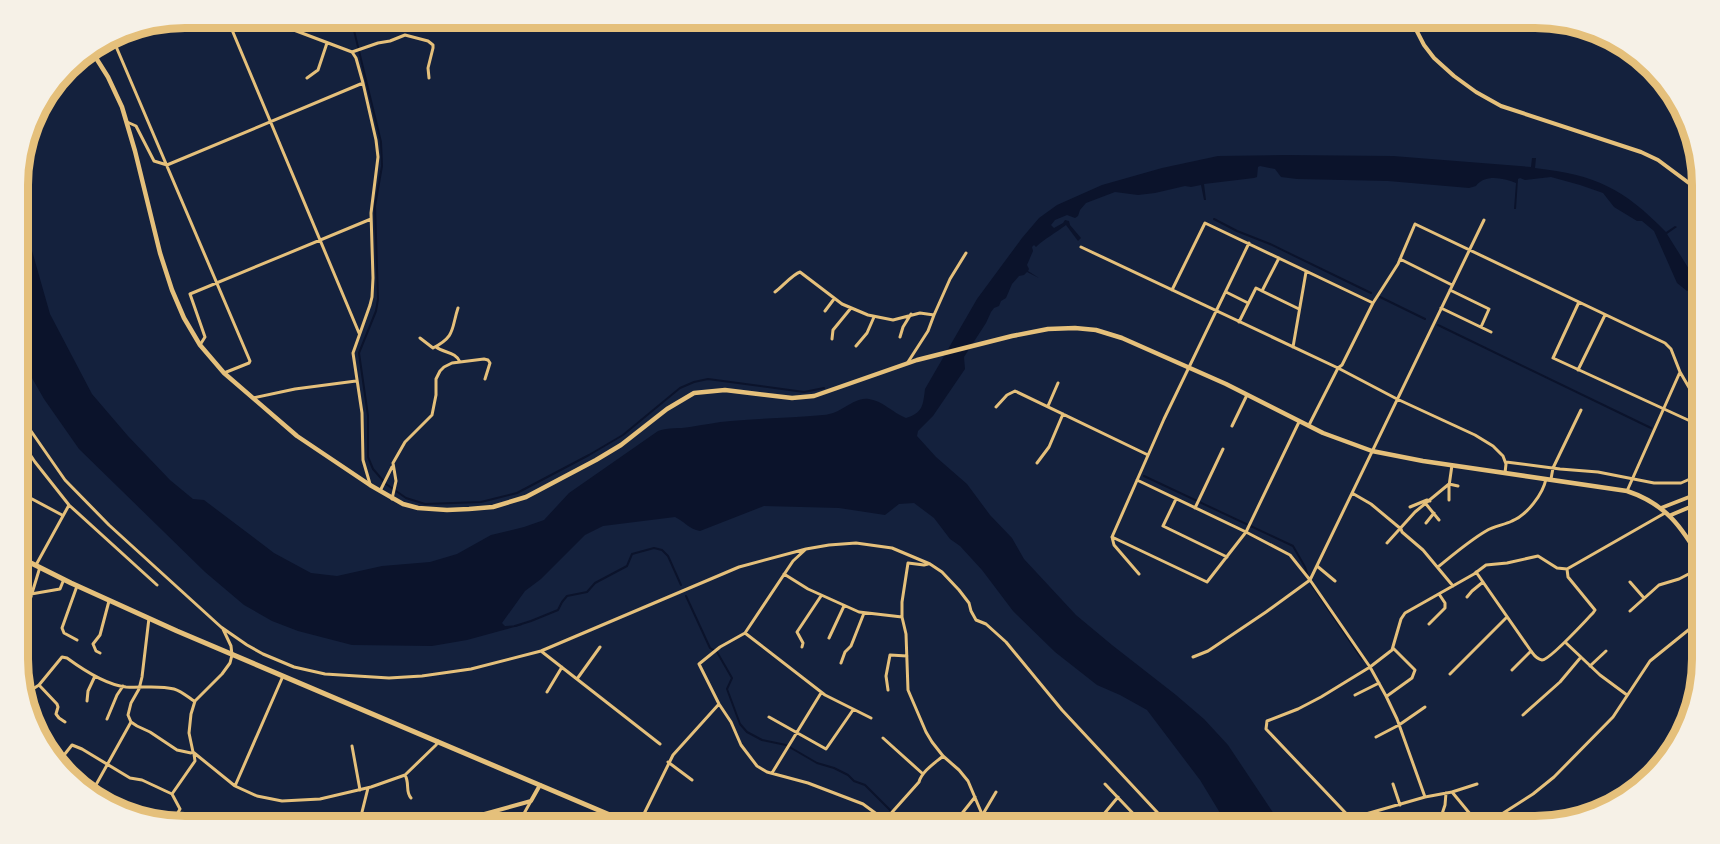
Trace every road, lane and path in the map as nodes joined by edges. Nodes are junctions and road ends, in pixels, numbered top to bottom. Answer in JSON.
{"nodes":[{"id":1,"x":231,"y":28,"type":"edge"},
{"id":2,"x":287,"y":28,"type":"edge"},
{"id":3,"x":1415,"y":28,"type":"edge"},
{"id":4,"x":327,"y":43,"type":"junction"},
{"id":5,"x":116,"y":45,"type":"edge"},
{"id":6,"x":356,"y":51,"type":"junction"},
{"id":7,"x":95,"y":57,"type":"edge"},
{"id":8,"x":307,"y":78,"type":"dead end"},
{"id":9,"x":429,"y":78,"type":"dead end"},
{"id":10,"x":363,"y":83,"type":"junction"},
{"id":11,"x":127,"y":122,"type":"junction"},
{"id":12,"x":271,"y":122,"type":"junction"},
{"id":13,"x":167,"y":165,"type":"junction"},
{"id":14,"x":1692,"y":185,"type":"edge"},
{"id":15,"x":371,"y":219,"type":"junction"},
{"id":16,"x":1484,"y":220,"type":"dead end"},
{"id":17,"x":321,"y":240,"type":"junction"},
{"id":18,"x":1249,"y":243,"type":"junction"},
{"id":19,"x":1081,"y":247,"type":"dead end"},
{"id":20,"x":1469,"y":250,"type":"junction"},
{"id":21,"x":966,"y":253,"type":"dead end"},
{"id":22,"x":1279,"y":258,"type":"junction"},
{"id":23,"x":1400,"y":259,"type":"junction"},
{"id":24,"x":1306,"y":271,"type":"junction"},
{"id":25,"x":216,"y":282,"type":"junction"},
{"id":26,"x":1452,"y":285,"type":"junction"},
{"id":27,"x":1172,"y":290,"type":"junction"},
{"id":28,"x":1449,"y":290,"type":"junction"},
{"id":29,"x":1262,"y":291,"type":"junction"},
{"id":30,"x":775,"y":292,"type":"dead end"},
{"id":31,"x":1226,"y":292,"type":"junction"},
{"id":32,"x":834,"y":299,"type":"junction"},
{"id":33,"x":1579,"y":302,"type":"junction"},
{"id":34,"x":1248,"y":303,"type":"junction"},
{"id":35,"x":1373,"y":303,"type":"junction"},
{"id":36,"x":458,"y":308,"type":"dead end"},
{"id":37,"x":1441,"y":308,"type":"junction"},
{"id":38,"x":851,"y":309,"type":"junction"},
{"id":39,"x":1299,"y":309,"type":"junction"},
{"id":40,"x":825,"y":311,"type":"dead end"},
{"id":41,"x":1217,"y":311,"type":"junction"},
{"id":42,"x":911,"y":314,"type":"junction"},
{"id":43,"x":934,"y":315,"type":"junction"},
{"id":44,"x":1605,"y":315,"type":"junction"},
{"id":45,"x":874,"y":317,"type":"junction"},
{"id":46,"x":1239,"y":322,"type":"junction"},
{"id":47,"x":1481,"y":327,"type":"junction"},
{"id":48,"x":1491,"y":332,"type":"dead end"},
{"id":49,"x":359,"y":333,"type":"junction"},
{"id":50,"x":900,"y":337,"type":"dead end"},
{"id":51,"x":420,"y":338,"type":"dead end"},
{"id":52,"x":832,"y":339,"type":"dead end"},
{"id":53,"x":200,"y":345,"type":"junction"},
{"id":54,"x":856,"y":346,"type":"dead end"},
{"id":55,"x":436,"y":347,"type":"junction"},
{"id":56,"x":1293,"y":347,"type":"junction"},
{"id":57,"x":460,"y":362,"type":"junction"},
{"id":58,"x":907,"y":363,"type":"junction"},
{"id":59,"x":1189,"y":368,"type":"junction"},
{"id":60,"x":1338,"y":368,"type":"junction"},
{"id":61,"x":1578,"y":370,"type":"junction"},
{"id":62,"x":1680,"y":372,"type":"junction"},
{"id":63,"x":225,"y":373,"type":"junction"},
{"id":64,"x":485,"y":379,"type":"dead end"},
{"id":65,"x":356,"y":381,"type":"junction"},
{"id":66,"x":1058,"y":383,"type":"dead end"},
{"id":67,"x":1692,"y":393,"type":"edge"},
{"id":68,"x":1247,"y":395,"type":"junction"},
{"id":69,"x":252,"y":398,"type":"junction"},
{"id":70,"x":1397,"y":399,"type":"junction"},
{"id":71,"x":1048,"y":406,"type":"junction"},
{"id":72,"x":996,"y":407,"type":"dead end"},
{"id":73,"x":1663,"y":409,"type":"junction"},
{"id":74,"x":1581,"y":410,"type":"dead end"},
{"id":75,"x":1063,"y":414,"type":"junction"},
{"id":76,"x":1300,"y":420,"type":"junction"},
{"id":77,"x":1688,"y":420,"type":"dead end"},
{"id":78,"x":28,"y":424,"type":"edge"},
{"id":79,"x":1309,"y":425,"type":"junction"},
{"id":80,"x":1232,"y":426,"type":"dead end"},
{"id":81,"x":1223,"y":449,"type":"dead end"},
{"id":82,"x":1372,"y":451,"type":"junction"},
{"id":83,"x":28,"y":452,"type":"edge"},
{"id":84,"x":1148,"y":455,"type":"junction"},
{"id":85,"x":1506,"y":462,"type":"junction"},
{"id":86,"x":1037,"y":463,"type":"dead end"},
{"id":87,"x":392,"y":465,"type":"junction"},
{"id":88,"x":1452,"y":465,"type":"junction"},
{"id":89,"x":1553,"y":468,"type":"junction"},
{"id":90,"x":1505,"y":473,"type":"junction"},
{"id":91,"x":1632,"y":478,"type":"junction"},
{"id":92,"x":1692,"y":478,"type":"edge"},
{"id":93,"x":1549,"y":479,"type":"junction"},
{"id":94,"x":1137,"y":480,"type":"junction"},
{"id":95,"x":1449,"y":484,"type":"junction"},
{"id":96,"x":370,"y":485,"type":"junction"},
{"id":97,"x":1458,"y":486,"type":"dead end"},
{"id":98,"x":381,"y":489,"type":"junction"},
{"id":99,"x":1627,"y":491,"type":"junction"},
{"id":100,"x":1352,"y":493,"type":"junction"},
{"id":101,"x":393,"y":496,"type":"junction"},
{"id":102,"x":1692,"y":496,"type":"edge"},
{"id":103,"x":28,"y":497,"type":"edge"},
{"id":104,"x":1176,"y":499,"type":"junction"},
{"id":105,"x":1449,"y":500,"type":"dead end"},
{"id":106,"x":1428,"y":502,"type":"junction"},
{"id":107,"x":69,"y":505,"type":"junction"},
{"id":108,"x":1692,"y":506,"type":"edge"},
{"id":109,"x":1410,"y":507,"type":"dead end"},
{"id":110,"x":1195,"y":508,"type":"junction"},
{"id":111,"x":1661,"y":508,"type":"junction"},
{"id":112,"x":1434,"y":513,"type":"junction"},
{"id":113,"x":1669,"y":514,"type":"junction"},
{"id":114,"x":62,"y":515,"type":"junction"},
{"id":115,"x":1439,"y":520,"type":"dead end"},
{"id":116,"x":1426,"y":523,"type":"dead end"},
{"id":117,"x":1401,"y":529,"type":"junction"},
{"id":118,"x":1246,"y":532,"type":"junction"},
{"id":119,"x":1112,"y":537,"type":"junction"},
{"id":120,"x":1387,"y":543,"type":"dead end"},
{"id":121,"x":1692,"y":545,"type":"edge"},
{"id":122,"x":806,"y":549,"type":"junction"},
{"id":123,"x":1227,"y":557,"type":"junction"},
{"id":124,"x":28,"y":561,"type":"edge"},
{"id":125,"x":930,"y":564,"type":"junction"},
{"id":126,"x":38,"y":566,"type":"junction"},
{"id":127,"x":1317,"y":566,"type":"junction"},
{"id":128,"x":1438,"y":567,"type":"junction"},
{"id":129,"x":1567,"y":569,"type":"junction"},
{"id":130,"x":1476,"y":572,"type":"junction"},
{"id":131,"x":1692,"y":572,"type":"edge"},
{"id":132,"x":784,"y":574,"type":"junction"},
{"id":133,"x":1139,"y":574,"type":"dead end"},
{"id":134,"x":64,"y":579,"type":"junction"},
{"id":135,"x":1310,"y":580,"type":"junction"},
{"id":136,"x":1335,"y":581,"type":"dead end"},
{"id":137,"x":1483,"y":582,"type":"junction"},
{"id":138,"x":1630,"y":582,"type":"dead end"},
{"id":139,"x":77,"y":585,"type":"junction"},
{"id":140,"x":157,"y":585,"type":"dead end"},
{"id":141,"x":1453,"y":586,"type":"junction"},
{"id":142,"x":31,"y":594,"type":"junction"},
{"id":143,"x":1439,"y":594,"type":"junction"},
{"id":144,"x":821,"y":596,"type":"junction"},
{"id":145,"x":1467,"y":597,"type":"dead end"},
{"id":146,"x":1644,"y":598,"type":"junction"},
{"id":147,"x":109,"y":600,"type":"junction"},
{"id":148,"x":28,"y":605,"type":"edge"},
{"id":149,"x":844,"y":606,"type":"junction"},
{"id":150,"x":1630,"y":611,"type":"dead end"},
{"id":151,"x":864,"y":613,"type":"junction"},
{"id":152,"x":902,"y":617,"type":"junction"},
{"id":153,"x":1507,"y":617,"type":"junction"},
{"id":154,"x":149,"y":618,"type":"junction"},
{"id":155,"x":1430,"y":624,"type":"dead end"},
{"id":156,"x":221,"y":627,"type":"junction"},
{"id":157,"x":1692,"y":627,"type":"edge"},
{"id":158,"x":745,"y":633,"type":"junction"},
{"id":159,"x":829,"y":638,"type":"dead end"},
{"id":160,"x":77,"y":639,"type":"dead end"},
{"id":161,"x":1565,"y":642,"type":"junction"},
{"id":162,"x":600,"y":647,"type":"dead end"},
{"id":163,"x":802,"y":647,"type":"dead end"},
{"id":164,"x":1393,"y":648,"type":"junction"},
{"id":165,"x":541,"y":651,"type":"junction"},
{"id":166,"x":1531,"y":651,"type":"junction"},
{"id":167,"x":1606,"y":651,"type":"dead end"},
{"id":168,"x":100,"y":653,"type":"dead end"},
{"id":169,"x":232,"y":655,"type":"junction"},
{"id":170,"x":907,"y":656,"type":"junction"},
{"id":171,"x":1192,"y":657,"type":"dead end"},
{"id":172,"x":1581,"y":657,"type":"junction"},
{"id":173,"x":841,"y":663,"type":"dead end"},
{"id":174,"x":1590,"y":666,"type":"junction"},
{"id":175,"x":562,"y":667,"type":"junction"},
{"id":176,"x":1370,"y":667,"type":"junction"},
{"id":177,"x":1512,"y":670,"type":"dead end"},
{"id":178,"x":1450,"y":674,"type":"dead end"},
{"id":179,"x":95,"y":676,"type":"junction"},
{"id":180,"x":283,"y":676,"type":"junction"},
{"id":181,"x":577,"y":679,"type":"junction"},
{"id":182,"x":1379,"y":682,"type":"junction"},
{"id":183,"x":39,"y":685,"type":"junction"},
{"id":184,"x":123,"y":686,"type":"junction"},
{"id":185,"x":140,"y":686,"type":"junction"},
{"id":186,"x":32,"y":689,"type":"edge"},
{"id":187,"x":888,"y":690,"type":"dead end"},
{"id":188,"x":547,"y":692,"type":"dead end"},
{"id":189,"x":821,"y":692,"type":"junction"},
{"id":190,"x":1355,"y":695,"type":"dead end"},
{"id":191,"x":1627,"y":695,"type":"junction"},
{"id":192,"x":1386,"y":696,"type":"junction"},
{"id":193,"x":87,"y":701,"type":"dead end"},
{"id":194,"x":195,"y":701,"type":"junction"},
{"id":195,"x":719,"y":704,"type":"junction"},
{"id":196,"x":1425,"y":707,"type":"dead end"},
{"id":197,"x":853,"y":710,"type":"junction"},
{"id":198,"x":1523,"y":715,"type":"dead end"},
{"id":199,"x":769,"y":717,"type":"dead end"},
{"id":200,"x":871,"y":718,"type":"dead end"},
{"id":201,"x":107,"y":719,"type":"dead end"},
{"id":202,"x":65,"y":722,"type":"dead end"},
{"id":203,"x":131,"y":722,"type":"junction"},
{"id":204,"x":1399,"y":725,"type":"junction"},
{"id":205,"x":797,"y":733,"type":"junction"},
{"id":206,"x":1376,"y":737,"type":"dead end"},
{"id":207,"x":883,"y":738,"type":"dead end"},
{"id":208,"x":438,"y":740,"type":"junction"},
{"id":209,"x":660,"y":744,"type":"dead end"},
{"id":210,"x":352,"y":746,"type":"dead end"},
{"id":211,"x":193,"y":752,"type":"junction"},
{"id":212,"x":63,"y":756,"type":"edge"},
{"id":213,"x":943,"y":756,"type":"junction"},
{"id":214,"x":668,"y":762,"type":"junction"},
{"id":215,"x":107,"y":764,"type":"junction"},
{"id":216,"x":772,"y":773,"type":"junction"},
{"id":217,"x":923,"y":774,"type":"junction"},
{"id":218,"x":405,"y":775,"type":"junction"},
{"id":219,"x":692,"y":780,"type":"dead end"},
{"id":220,"x":1105,"y":784,"type":"dead end"},
{"id":221,"x":1393,"y":784,"type":"dead end"},
{"id":222,"x":1477,"y":784,"type":"dead end"},
{"id":223,"x":540,"y":785,"type":"junction"},
{"id":224,"x":235,"y":786,"type":"junction"},
{"id":225,"x":95,"y":787,"type":"edge"},
{"id":226,"x":368,"y":788,"type":"junction"},
{"id":227,"x":360,"y":790,"type":"junction"},
{"id":228,"x":996,"y":792,"type":"dead end"},
{"id":229,"x":1452,"y":792,"type":"junction"},
{"id":230,"x":1446,"y":793,"type":"junction"},
{"id":231,"x":172,"y":794,"type":"junction"},
{"id":232,"x":975,"y":797,"type":"junction"},
{"id":233,"x":1118,"y":797,"type":"junction"},
{"id":234,"x":411,"y":798,"type":"dead end"},
{"id":235,"x":1425,"y":798,"type":"junction"},
{"id":236,"x":531,"y":801,"type":"junction"},
{"id":237,"x":1400,"y":805,"type":"junction"},
{"id":238,"x":983,"y":814,"type":"joint"},
{"id":239,"x":176,"y":815,"type":"edge"},
{"id":240,"x":881,"y":815,"type":"edge"},
{"id":241,"x":889,"y":815,"type":"edge"},
{"id":242,"x":960,"y":815,"type":"edge"},
{"id":243,"x":1103,"y":815,"type":"edge"},
{"id":244,"x":1135,"y":815,"type":"edge"},
{"id":245,"x":1160,"y":815,"type":"edge"},
{"id":246,"x":1349,"y":815,"type":"edge"},
{"id":247,"x":1363,"y":815,"type":"edge"},
{"id":248,"x":1442,"y":815,"type":"edge"},
{"id":249,"x":1472,"y":815,"type":"edge"},
{"id":250,"x":1499,"y":815,"type":"edge"},
{"id":251,"x":361,"y":816,"type":"edge"},
{"id":252,"x":478,"y":816,"type":"edge"},
{"id":253,"x":523,"y":816,"type":"edge"},
{"id":254,"x":613,"y":816,"type":"edge"},
{"id":255,"x":642,"y":816,"type":"edge"}],
"edges":[{"from":1,"to":12,"type":"street"},
{"from":2,"to":4,"type":"street"},
{"from":3,"to":14,"type":"street"},
{"from":4,"to":6,"type":"street"},
{"from":4,"to":8,"type":"street"},
{"from":5,"to":13,"type":"street"},
{"from":6,"to":9,"type":"street"},
{"from":6,"to":10,"type":"street"},
{"from":7,"to":11,"type":"main road"},
{"from":10,"to":12,"type":"street"},
{"from":10,"to":15,"type":"street"},
{"from":11,"to":13,"type":"street"},
{"from":11,"to":53,"type":"main road"},
{"from":12,"to":13,"type":"street"},
{"from":12,"to":17,"type":"street"},
{"from":13,"to":25,"type":"street"},
{"from":15,"to":17,"type":"street"},
{"from":15,"to":49,"type":"street"},
{"from":16,"to":20,"type":"street"},
{"from":17,"to":25,"type":"street"},
{"from":17,"to":49,"type":"street"},
{"from":18,"to":22,"type":"street"},
{"from":18,"to":27,"type":"street"},
{"from":18,"to":31,"type":"street"},
{"from":19,"to":27,"type":"street"},
{"from":20,"to":23,"type":"street"},
{"from":20,"to":26,"type":"street"},
{"from":20,"to":33,"type":"street"},
{"from":21,"to":43,"type":"street"},
{"from":22,"to":24,"type":"street"},
{"from":22,"to":29,"type":"street"},
{"from":23,"to":26,"type":"street"},
{"from":23,"to":35,"type":"street"},
{"from":24,"to":35,"type":"street"},
{"from":24,"to":39,"type":"street"},
{"from":25,"to":53,"type":"street"},
{"from":25,"to":63,"type":"street"},
{"from":26,"to":28,"type":"street"},
{"from":27,"to":41,"type":"street"},
{"from":28,"to":37,"type":"street"},
{"from":28,"to":47,"type":"street"},
{"from":29,"to":34,"type":"street"},
{"from":29,"to":39,"type":"street"},
{"from":30,"to":32,"type":"street"},
{"from":31,"to":34,"type":"street"},
{"from":31,"to":41,"type":"street"},
{"from":32,"to":38,"type":"street"},
{"from":32,"to":40,"type":"street"},
{"from":33,"to":44,"type":"street"},
{"from":33,"to":61,"type":"street"},
{"from":34,"to":46,"type":"street"},
{"from":35,"to":60,"type":"street"},
{"from":36,"to":55,"type":"street"},
{"from":37,"to":47,"type":"street"},
{"from":37,"to":70,"type":"street"},
{"from":38,"to":45,"type":"street"},
{"from":38,"to":52,"type":"street"},
{"from":39,"to":56,"type":"street"},
{"from":41,"to":46,"type":"street"},
{"from":41,"to":59,"type":"street"},
{"from":42,"to":43,"type":"street"},
{"from":42,"to":45,"type":"street"},
{"from":42,"to":50,"type":"street"},
{"from":43,"to":58,"type":"street"},
{"from":44,"to":61,"type":"street"},
{"from":44,"to":62,"type":"street"},
{"from":45,"to":54,"type":"street"},
{"from":46,"to":56,"type":"street"},
{"from":47,"to":48,"type":"street"},
{"from":49,"to":65,"type":"street"},
{"from":51,"to":55,"type":"street"},
{"from":53,"to":63,"type":"main road"},
{"from":55,"to":57,"type":"street"},
{"from":56,"to":60,"type":"street"},
{"from":57,"to":64,"type":"street"},
{"from":57,"to":87,"type":"street"},
{"from":58,"to":59,"type":"main road"},
{"from":58,"to":101,"type":"main road"},
{"from":59,"to":68,"type":"main road"},
{"from":59,"to":84,"type":"street"},
{"from":60,"to":70,"type":"street"},
{"from":60,"to":79,"type":"street"},
{"from":61,"to":73,"type":"street"},
{"from":62,"to":67,"type":"street"},
{"from":62,"to":73,"type":"street"},
{"from":63,"to":69,"type":"main road"},
{"from":65,"to":69,"type":"street"},
{"from":65,"to":96,"type":"street"},
{"from":66,"to":71,"type":"street"},
{"from":68,"to":76,"type":"main road"},
{"from":68,"to":80,"type":"street"},
{"from":69,"to":96,"type":"main road"},
{"from":70,"to":82,"type":"street"},
{"from":70,"to":85,"type":"street"},
{"from":71,"to":72,"type":"street"},
{"from":71,"to":75,"type":"street"},
{"from":73,"to":77,"type":"street"},
{"from":73,"to":91,"type":"street"},
{"from":74,"to":89,"type":"street"},
{"from":75,"to":84,"type":"street"},
{"from":75,"to":86,"type":"street"},
{"from":76,"to":79,"type":"main road"},
{"from":76,"to":118,"type":"street"},
{"from":78,"to":156,"type":"street"},
{"from":79,"to":82,"type":"main road"},
{"from":81,"to":110,"type":"street"},
{"from":82,"to":88,"type":"main road"},
{"from":82,"to":100,"type":"street"},
{"from":83,"to":107,"type":"street"},
{"from":84,"to":94,"type":"street"},
{"from":85,"to":89,"type":"street"},
{"from":85,"to":90,"type":"street"},
{"from":87,"to":98,"type":"street"},
{"from":87,"to":101,"type":"street"},
{"from":88,"to":90,"type":"main road"},
{"from":88,"to":95,"type":"street"},
{"from":89,"to":91,"type":"street"},
{"from":89,"to":93,"type":"street"},
{"from":90,"to":93,"type":"main road"},
{"from":91,"to":92,"type":"street"},
{"from":91,"to":99,"type":"street"},
{"from":93,"to":99,"type":"main road"},
{"from":93,"to":128,"type":"street"},
{"from":94,"to":104,"type":"street"},
{"from":94,"to":119,"type":"street"},
{"from":95,"to":97,"type":"street"},
{"from":95,"to":105,"type":"street"},
{"from":95,"to":106,"type":"street"},
{"from":96,"to":98,"type":"main road"},
{"from":98,"to":101,"type":"main road"},
{"from":99,"to":111,"type":"main road"},
{"from":100,"to":117,"type":"street"},
{"from":100,"to":127,"type":"street"},
{"from":102,"to":111,"type":"street"},
{"from":103,"to":114,"type":"street"},
{"from":104,"to":110,"type":"street"},
{"from":104,"to":123,"type":"street"},
{"from":106,"to":109,"type":"street"},
{"from":106,"to":112,"type":"street"},
{"from":106,"to":117,"type":"street"},
{"from":107,"to":114,"type":"street"},
{"from":107,"to":140,"type":"street"},
{"from":108,"to":113,"type":"street"},
{"from":110,"to":118,"type":"street"},
{"from":111,"to":113,"type":"main road"},
{"from":112,"to":115,"type":"street"},
{"from":112,"to":116,"type":"street"},
{"from":113,"to":121,"type":"main road"},
{"from":113,"to":129,"type":"street"},
{"from":114,"to":126,"type":"street"},
{"from":117,"to":120,"type":"street"},
{"from":117,"to":128,"type":"street"},
{"from":118,"to":123,"type":"street"},
{"from":118,"to":135,"type":"street"},
{"from":119,"to":123,"type":"street"},
{"from":119,"to":133,"type":"street"},
{"from":122,"to":125,"type":"street"},
{"from":122,"to":132,"type":"street"},
{"from":122,"to":165,"type":"street"},
{"from":124,"to":126,"type":"highway"},
{"from":125,"to":152,"type":"street"},
{"from":125,"to":245,"type":"street"},
{"from":126,"to":134,"type":"highway"},
{"from":126,"to":142,"type":"street"},
{"from":127,"to":135,"type":"street"},
{"from":127,"to":136,"type":"street"},
{"from":128,"to":141,"type":"street"},
{"from":129,"to":130,"type":"street"},
{"from":129,"to":161,"type":"street"},
{"from":130,"to":137,"type":"street"},
{"from":130,"to":141,"type":"street"},
{"from":131,"to":146,"type":"street"},
{"from":132,"to":144,"type":"street"},
{"from":132,"to":158,"type":"street"},
{"from":134,"to":139,"type":"highway"},
{"from":134,"to":142,"type":"street"},
{"from":135,"to":171,"type":"street"},
{"from":135,"to":176,"type":"street"},
{"from":137,"to":145,"type":"street"},
{"from":137,"to":153,"type":"street"},
{"from":138,"to":146,"type":"street"},
{"from":139,"to":147,"type":"highway"},
{"from":139,"to":160,"type":"street"},
{"from":141,"to":143,"type":"street"},
{"from":142,"to":148,"type":"street"},
{"from":143,"to":155,"type":"street"},
{"from":143,"to":164,"type":"street"},
{"from":144,"to":149,"type":"street"},
{"from":144,"to":163,"type":"street"},
{"from":146,"to":150,"type":"street"},
{"from":147,"to":154,"type":"highway"},
{"from":147,"to":168,"type":"street"},
{"from":149,"to":151,"type":"street"},
{"from":149,"to":159,"type":"street"},
{"from":151,"to":152,"type":"street"},
{"from":151,"to":173,"type":"street"},
{"from":152,"to":170,"type":"street"},
{"from":153,"to":166,"type":"street"},
{"from":153,"to":178,"type":"street"},
{"from":154,"to":169,"type":"highway"},
{"from":154,"to":185,"type":"street"},
{"from":156,"to":165,"type":"street"},
{"from":156,"to":169,"type":"street"},
{"from":157,"to":191,"type":"street"},
{"from":158,"to":189,"type":"street"},
{"from":158,"to":195,"type":"street"},
{"from":161,"to":166,"type":"street"},
{"from":161,"to":172,"type":"street"},
{"from":162,"to":181,"type":"street"},
{"from":164,"to":176,"type":"street"},
{"from":164,"to":192,"type":"street"},
{"from":165,"to":175,"type":"street"},
{"from":166,"to":177,"type":"street"},
{"from":167,"to":174,"type":"street"},
{"from":169,"to":180,"type":"highway"},
{"from":169,"to":194,"type":"street"},
{"from":170,"to":187,"type":"street"},
{"from":170,"to":213,"type":"street"},
{"from":172,"to":174,"type":"street"},
{"from":172,"to":198,"type":"street"},
{"from":174,"to":191,"type":"street"},
{"from":175,"to":181,"type":"street"},
{"from":175,"to":188,"type":"street"},
{"from":176,"to":182,"type":"street"},
{"from":176,"to":246,"type":"street"},
{"from":179,"to":183,"type":"street"},
{"from":179,"to":184,"type":"street"},
{"from":179,"to":193,"type":"street"},
{"from":180,"to":208,"type":"highway"},
{"from":180,"to":224,"type":"street"},
{"from":181,"to":209,"type":"street"},
{"from":182,"to":190,"type":"street"},
{"from":182,"to":192,"type":"street"},
{"from":183,"to":186,"type":"street"},
{"from":183,"to":202,"type":"street"},
{"from":184,"to":185,"type":"street"},
{"from":184,"to":201,"type":"street"},
{"from":185,"to":194,"type":"street"},
{"from":185,"to":203,"type":"street"},
{"from":189,"to":197,"type":"street"},
{"from":189,"to":205,"type":"street"},
{"from":191,"to":250,"type":"street"},
{"from":192,"to":204,"type":"street"},
{"from":194,"to":211,"type":"street"},
{"from":195,"to":214,"type":"street"},
{"from":195,"to":216,"type":"street"},
{"from":196,"to":204,"type":"street"},
{"from":197,"to":200,"type":"street"},
{"from":197,"to":205,"type":"street"},
{"from":199,"to":205,"type":"street"},
{"from":203,"to":211,"type":"street"},
{"from":203,"to":215,"type":"street"},
{"from":204,"to":206,"type":"street"},
{"from":204,"to":235,"type":"street"},
{"from":205,"to":216,"type":"street"},
{"from":207,"to":217,"type":"street"},
{"from":208,"to":218,"type":"street"},
{"from":208,"to":223,"type":"highway"},
{"from":210,"to":227,"type":"street"},
{"from":211,"to":224,"type":"street"},
{"from":211,"to":231,"type":"street"},
{"from":212,"to":215,"type":"street"},
{"from":213,"to":217,"type":"street"},
{"from":213,"to":232,"type":"street"},
{"from":214,"to":219,"type":"street"},
{"from":214,"to":255,"type":"street"},
{"from":215,"to":225,"type":"street"},
{"from":215,"to":231,"type":"street"},
{"from":216,"to":240,"type":"street"},
{"from":217,"to":241,"type":"street"},
{"from":218,"to":226,"type":"street"},
{"from":218,"to":234,"type":"street"},
{"from":220,"to":233,"type":"street"},
{"from":221,"to":237,"type":"street"},
{"from":222,"to":229,"type":"street"},
{"from":223,"to":236,"type":"street"},
{"from":223,"to":254,"type":"highway"},
{"from":224,"to":227,"type":"street"},
{"from":226,"to":227,"type":"street"},
{"from":226,"to":251,"type":"street"},
{"from":228,"to":238,"type":"street"},
{"from":229,"to":230,"type":"street"},
{"from":229,"to":249,"type":"street"},
{"from":230,"to":235,"type":"street"},
{"from":230,"to":248,"type":"street"},
{"from":231,"to":239,"type":"street"},
{"from":232,"to":238,"type":"street"},
{"from":232,"to":242,"type":"street"},
{"from":233,"to":243,"type":"street"},
{"from":233,"to":244,"type":"street"},
{"from":235,"to":237,"type":"street"},
{"from":236,"to":252,"type":"street"},
{"from":236,"to":253,"type":"street"},
{"from":237,"to":247,"type":"street"}]}
